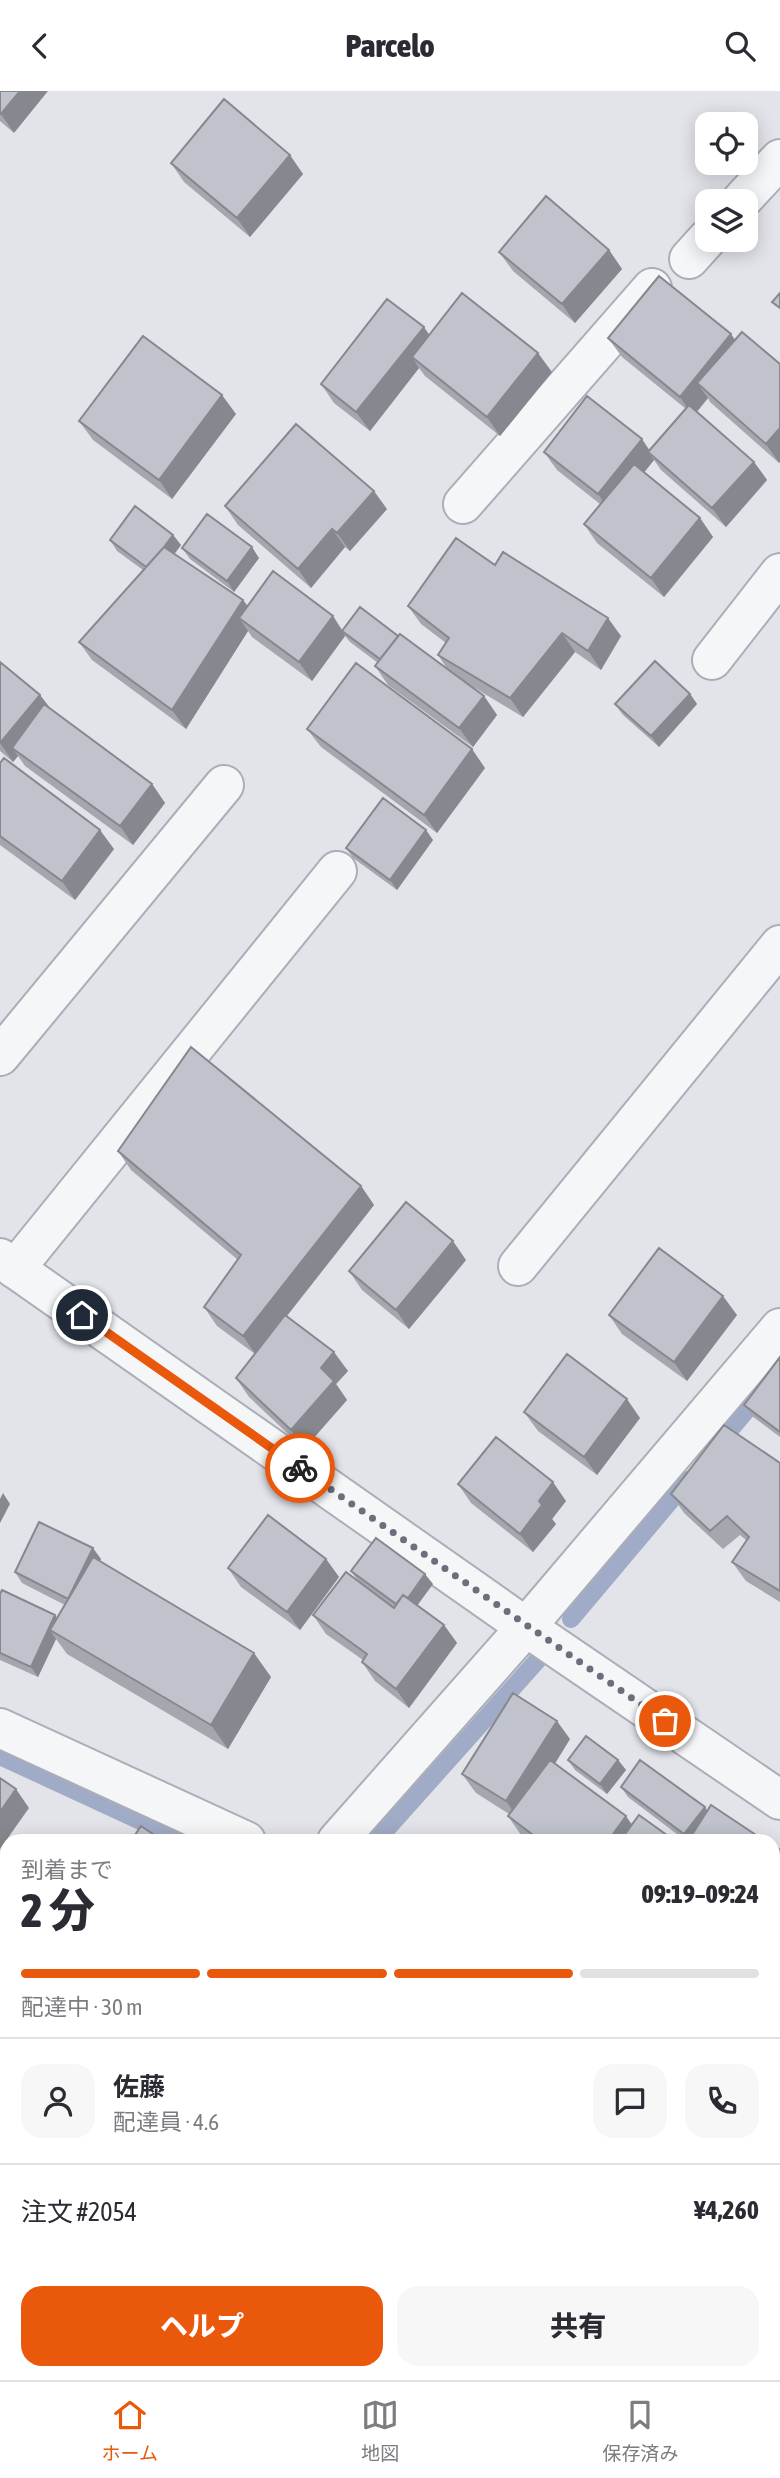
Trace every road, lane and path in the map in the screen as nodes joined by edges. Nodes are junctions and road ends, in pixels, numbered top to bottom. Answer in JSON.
{"nodes":[{"id":1,"x":780,"y":159,"type":"edge"},
{"id":2,"x":752,"y":189,"type":"edge"},
{"id":3,"x":656,"y":283,"type":"edge"},
{"id":4,"x":463,"y":504,"type":"dead end"},
{"id":5,"x":780,"y":573,"type":"edge"},
{"id":6,"x":712,"y":660,"type":"dead end"},
{"id":7,"x":224,"y":785,"type":"dead end"},
{"id":8,"x":337,"y":871,"type":"dead end"},
{"id":9,"x":780,"y":945,"type":"edge"},
{"id":10,"x":0,"y":1056,"type":"edge"},
{"id":11,"x":8,"y":1263,"type":"edge"},
{"id":12,"x":518,"y":1266,"type":"dead end"},
{"id":13,"x":780,"y":1328,"type":"edge"},
{"id":14,"x":526,"y":1627,"type":"junction"},
{"id":15,"x":0,"y":1728,"type":"edge"},
{"id":16,"x":780,"y":1800,"type":"edge"},
{"id":17,"x":231,"y":1834,"type":"edge"},
{"id":18,"x":343,"y":1834,"type":"edge"}],
"edges":[{"from":1,"to":2,"type":"street"},
{"from":3,"to":4,"type":"street"},
{"from":5,"to":6,"type":"street"},
{"from":7,"to":10,"type":"street"},
{"from":8,"to":11,"type":"street"},
{"from":9,"to":12,"type":"street"},
{"from":11,"to":14,"type":"street"},
{"from":13,"to":14,"type":"street"},
{"from":14,"to":16,"type":"street"},
{"from":14,"to":18,"type":"street"},
{"from":15,"to":17,"type":"street"}]}
